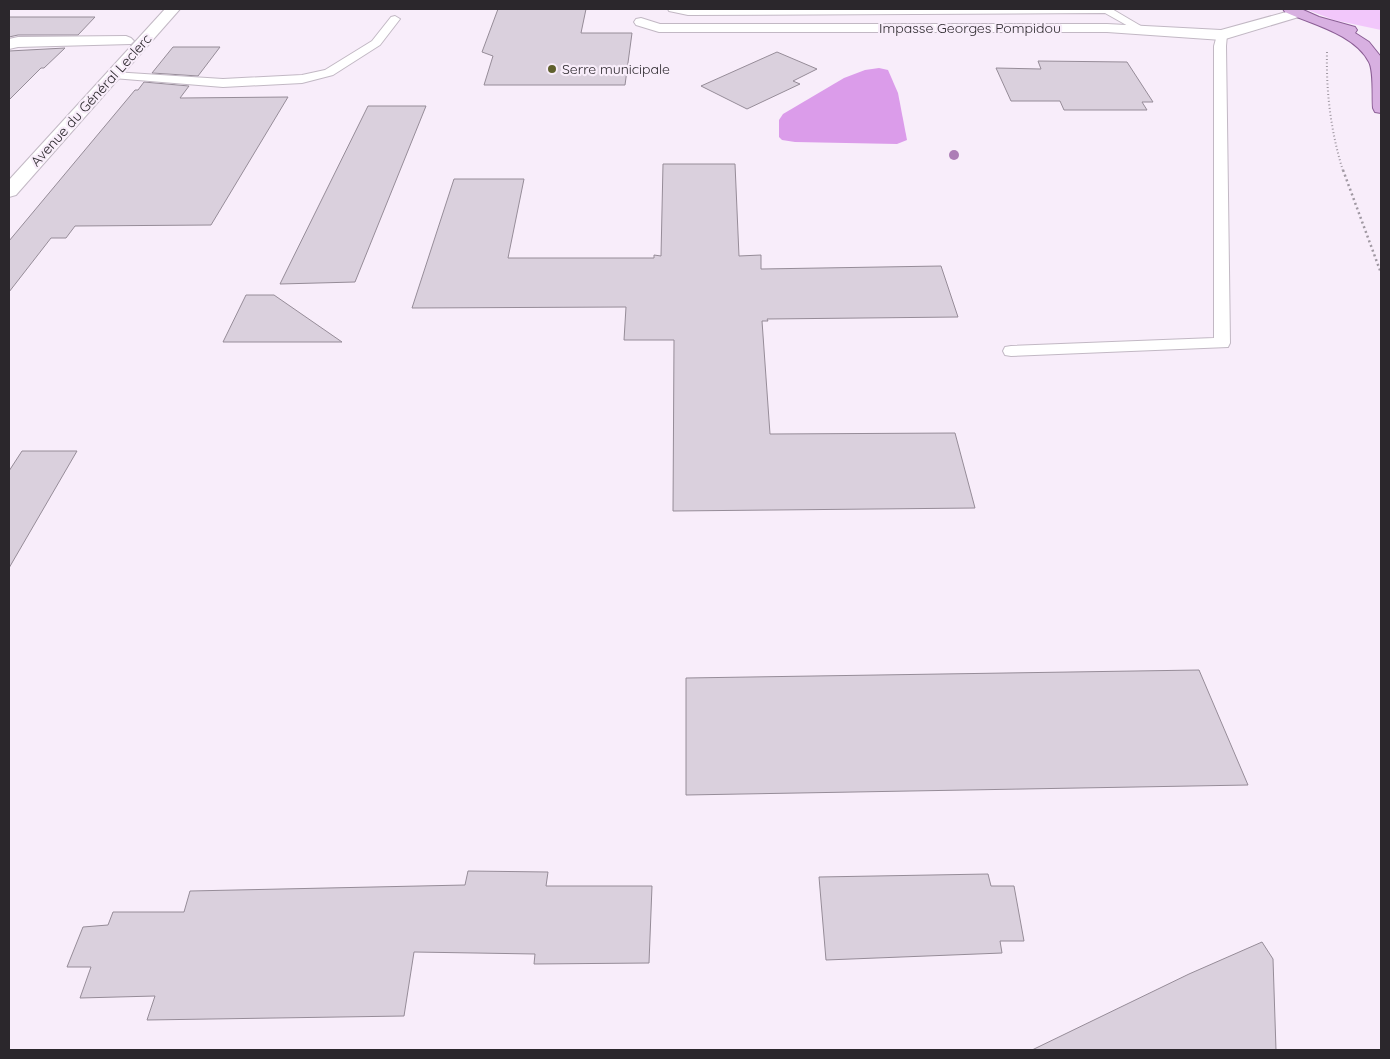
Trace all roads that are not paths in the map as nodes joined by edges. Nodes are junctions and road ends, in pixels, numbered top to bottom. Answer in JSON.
{"nodes":[{"id":1,"x":156,"y":9,"type":"edge"},
{"id":2,"x":173,"y":9,"type":"edge"},
{"id":3,"x":673,"y":9,"type":"edge"},
{"id":4,"x":1106,"y":9,"type":"edge"},
{"id":5,"x":1294,"y":11,"type":"edge"},
{"id":6,"x":395,"y":19,"type":"dead end"},
{"id":7,"x":641,"y":22,"type":"dead end"},
{"id":8,"x":1334,"y":26,"type":"junction"},
{"id":9,"x":1141,"y":29,"type":"junction"},
{"id":10,"x":1222,"y":35,"type":"junction"},
{"id":11,"x":1376,"y":36,"type":"dead end"},
{"id":12,"x":126,"y":41,"type":"junction"},
{"id":13,"x":9,"y":44,"type":"edge"},
{"id":14,"x":1380,"y":61,"type":"edge"},
{"id":15,"x":113,"y":75,"type":"junction"},
{"id":16,"x":1381,"y":108,"type":"edge"},
{"id":17,"x":48,"y":124,"type":"dead end"},
{"id":18,"x":9,"y":191,"type":"edge"},
{"id":19,"x":1011,"y":351,"type":"dead end"}],
"edges":[{"from":1,"to":12,"type":"street","name":"Avenue du Général Leclerc"},
{"from":2,"to":15,"type":"street","name":"Avenue du Général Leclerc"},
{"from":3,"to":4,"type":"lane"},
{"from":4,"to":9,"type":"lane"},
{"from":5,"to":8,"type":"main road"},
{"from":5,"to":10,"type":"street","name":"Impasse Georges Pompidou"},
{"from":6,"to":15,"type":"lane"},
{"from":7,"to":9,"type":"street","name":"Impasse Georges Pompidou"},
{"from":8,"to":11,"type":"main road"},
{"from":8,"to":14,"type":"main road"},
{"from":9,"to":10,"type":"street","name":"Impasse Georges Pompidou"},
{"from":10,"to":19,"type":"lane"},
{"from":12,"to":13,"type":"street"},
{"from":12,"to":17,"type":"street","name":"Avenue du Général Leclerc"},
{"from":14,"to":16,"type":"main road"},
{"from":15,"to":18,"type":"street","name":"Avenue du Général Leclerc"}]}
